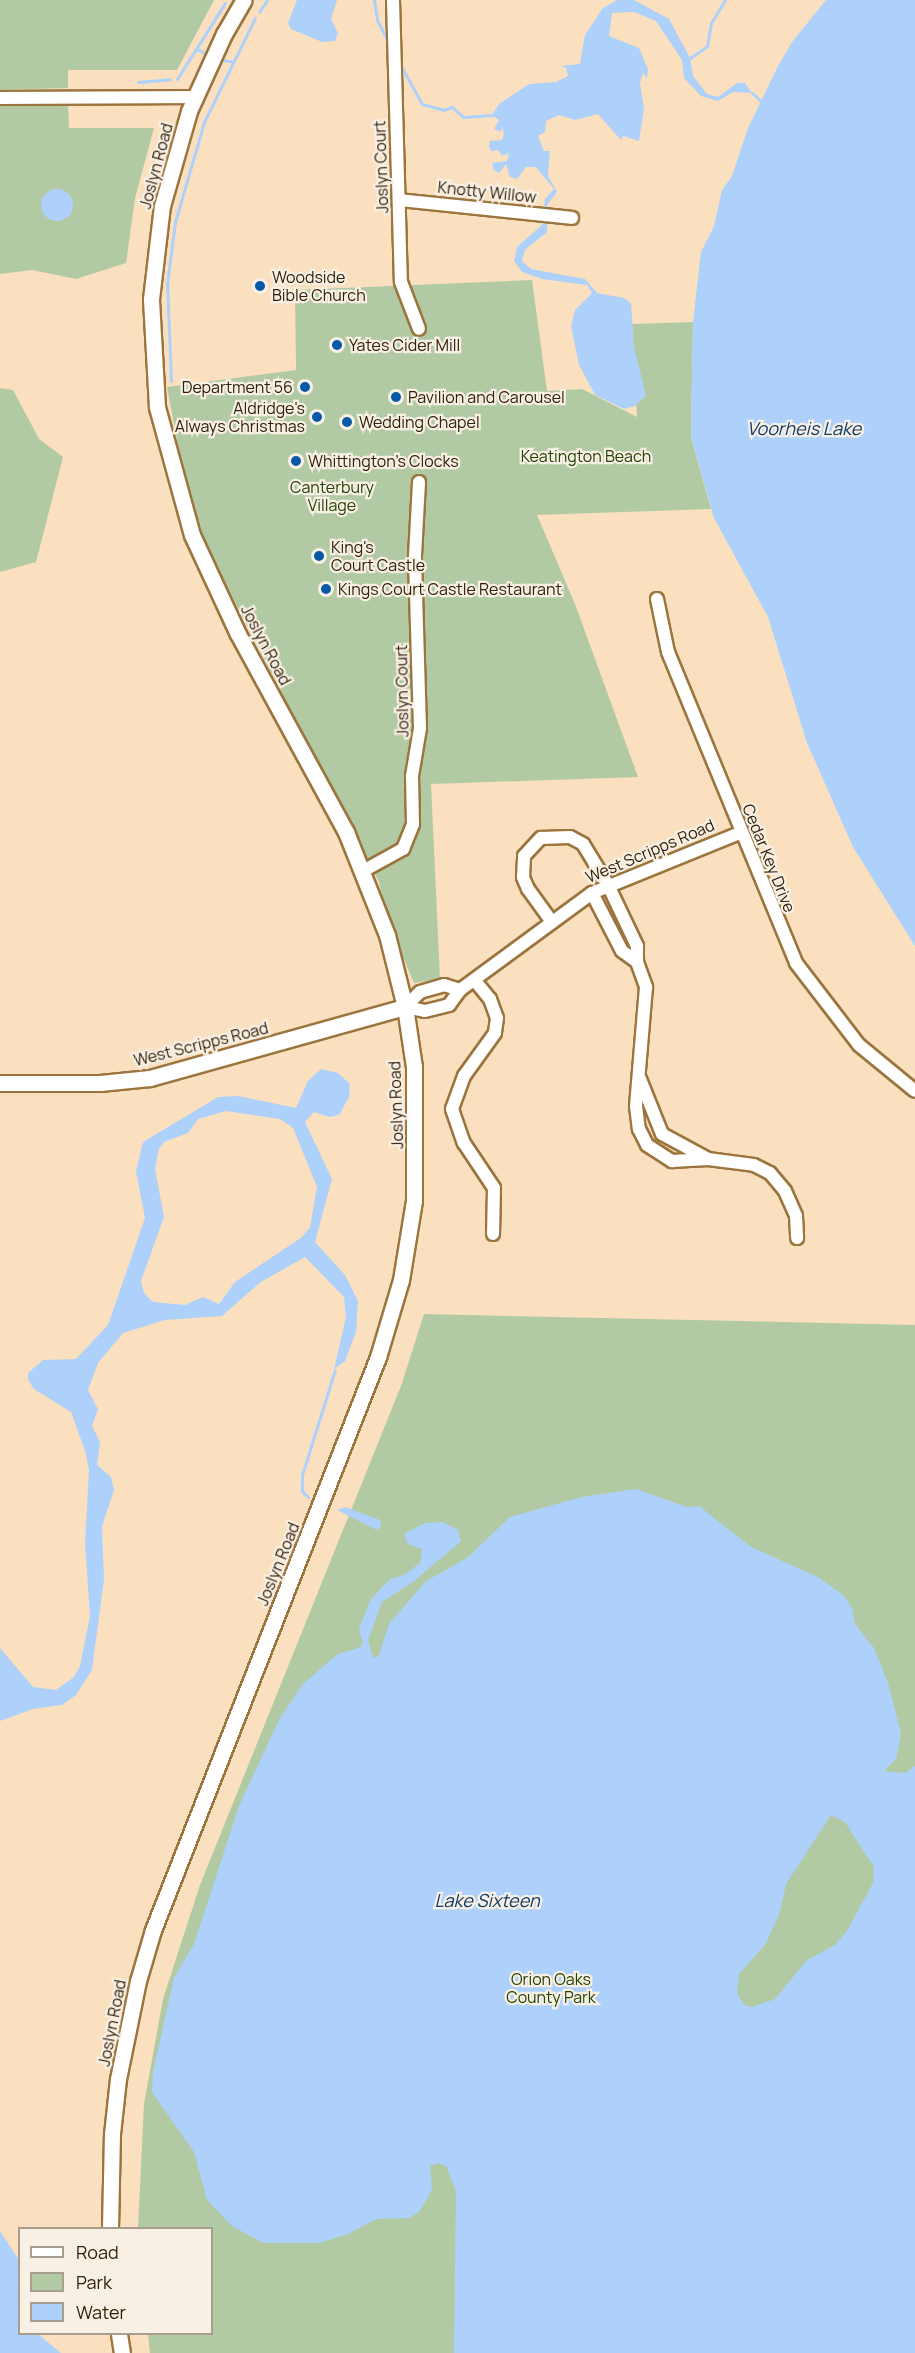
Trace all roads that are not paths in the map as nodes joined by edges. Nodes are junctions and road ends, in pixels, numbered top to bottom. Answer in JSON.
{"nodes":[{"id":1,"x":244,"y":0,"type":"edge"},
{"id":2,"x":393,"y":0,"type":"edge"},
{"id":3,"x":195,"y":97,"type":"junction"},
{"id":4,"x":0,"y":98,"type":"edge"},
{"id":5,"x":399,"y":200,"type":"junction"},
{"id":6,"x":572,"y":218,"type":"dead end"},
{"id":7,"x":419,"y":329,"type":"dead end"},
{"id":8,"x":419,"y":482,"type":"dead end"},
{"id":9,"x":657,"y":600,"type":"dead end"},
{"id":10,"x":740,"y":833,"type":"junction"},
{"id":11,"x":363,"y":871,"type":"junction"},
{"id":12,"x":608,"y":885,"type":"junction"},
{"id":13,"x":592,"y":893,"type":"junction"},
{"id":14,"x":552,"y":922,"type":"junction"},
{"id":15,"x":637,"y":962,"type":"junction"},
{"id":16,"x":476,"y":982,"type":"junction"},
{"id":17,"x":460,"y":990,"type":"junction"},
{"id":18,"x":405,"y":1006,"type":"junction"},
{"id":19,"x":639,"y":1076,"type":"junction"},
{"id":20,"x":0,"y":1083,"type":"edge"},
{"id":21,"x":915,"y":1091,"type":"edge"},
{"id":22,"x":708,"y":1159,"type":"junction"},
{"id":23,"x":493,"y":1234,"type":"dead end"},
{"id":24,"x":797,"y":1238,"type":"dead end"},
{"id":25,"x":110,"y":2227,"type":"edge"},
{"id":26,"x":119,"y":2335,"type":"edge"},
{"id":27,"x":122,"y":2353,"type":"edge"}],
"edges":[{"from":1,"to":3,"type":"street","name":"Joslyn Road"},
{"from":2,"to":5,"type":"street","name":"Joslyn Court"},
{"from":3,"to":4,"type":"street"},
{"from":3,"to":11,"type":"street","name":"Joslyn Road"},
{"from":5,"to":6,"type":"street","name":"Knotty Willow"},
{"from":5,"to":7,"type":"street","name":"Joslyn Court"},
{"from":8,"to":11,"type":"street","name":"Joslyn Court"},
{"from":9,"to":10,"type":"street","name":"Cedar Key Drive"},
{"from":10,"to":12,"type":"street","name":"West Scripps Road"},
{"from":10,"to":21,"type":"street","name":"Cedar Key Drive"},
{"from":11,"to":18,"type":"street","name":"Joslyn Road"},
{"from":12,"to":13,"type":"street","name":"West Scripps Road"},
{"from":12,"to":14,"type":"street"},
{"from":12,"to":15,"type":"street"},
{"from":13,"to":14,"type":"street","name":"West Scripps Road"},
{"from":13,"to":15,"type":"street"},
{"from":14,"to":16,"type":"street","name":"West Scripps Road"},
{"from":15,"to":19,"type":"street"},
{"from":16,"to":17,"type":"street","name":"West Scripps Road"},
{"from":16,"to":23,"type":"street"},
{"from":17,"to":18,"type":"street","name":"West Scripps Road"},
{"from":17,"to":18,"type":"street","name":"West Scripps Road"},
{"from":18,"to":20,"type":"street","name":"West Scripps Road"},
{"from":18,"to":25,"type":"street","name":"Joslyn Road"},
{"from":19,"to":22,"type":"street"},
{"from":19,"to":22,"type":"street"},
{"from":22,"to":24,"type":"street"},
{"from":26,"to":27,"type":"street"}]}
